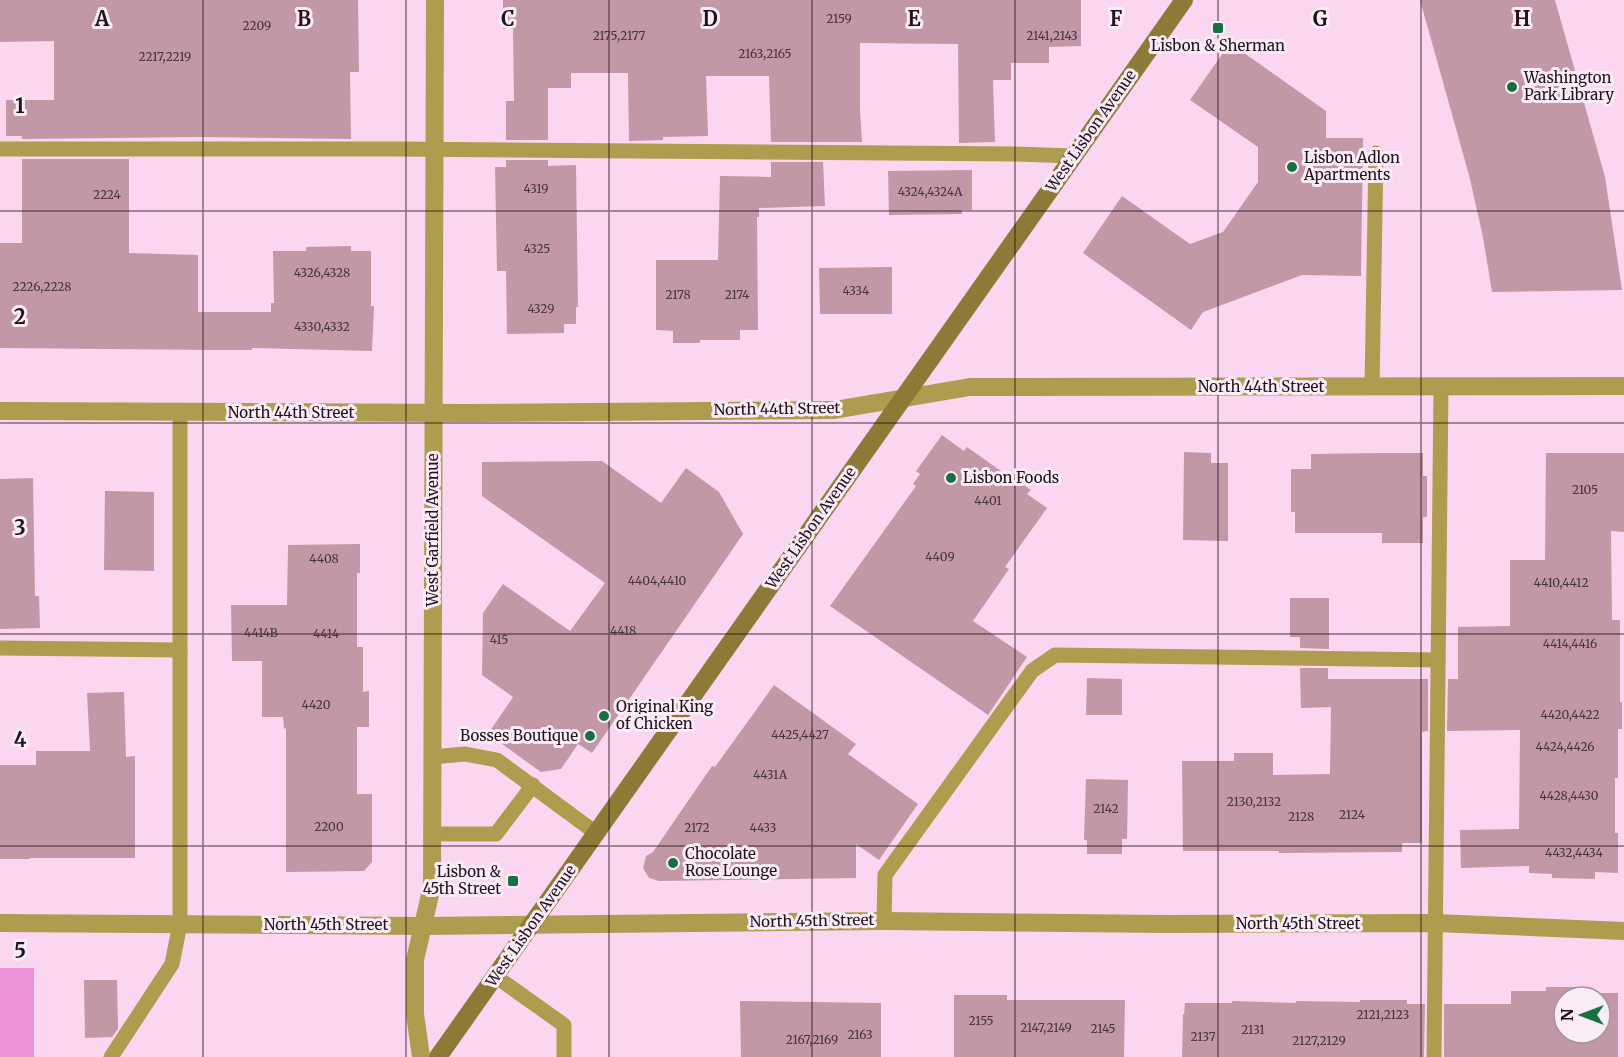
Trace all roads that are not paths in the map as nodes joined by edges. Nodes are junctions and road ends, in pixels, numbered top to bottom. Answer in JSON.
{"nodes":[{"id":1,"x":435,"y":0,"type":"edge"},
{"id":2,"x":1184,"y":0,"type":"edge"},
{"id":3,"x":0,"y":149,"type":"edge"},
{"id":4,"x":435,"y":149,"type":"junction"},
{"id":5,"x":1376,"y":153,"type":"dead end"},
{"id":6,"x":1073,"y":156,"type":"junction"},
{"id":7,"x":1441,"y":386,"type":"junction"},
{"id":8,"x":1624,"y":386,"type":"edge"},
{"id":9,"x":1372,"y":387,"type":"junction"},
{"id":10,"x":903,"y":399,"type":"junction"},
{"id":11,"x":0,"y":411,"type":"edge"},
{"id":12,"x":180,"y":412,"type":"junction"},
{"id":13,"x":434,"y":413,"type":"junction"},
{"id":14,"x":0,"y":648,"type":"edge"},
{"id":15,"x":180,"y":650,"type":"junction"},
{"id":16,"x":1438,"y":660,"type":"junction"},
{"id":17,"x":432,"y":757,"type":"junction"},
{"id":18,"x":533,"y":785,"type":"junction"},
{"id":19,"x":596,"y":833,"type":"junction"},
{"id":20,"x":432,"y":834,"type":"junction"},
{"id":21,"x":884,"y":921,"type":"junction"},
{"id":22,"x":0,"y":923,"type":"edge"},
{"id":23,"x":1436,"y":923,"type":"junction"},
{"id":24,"x":180,"y":924,"type":"junction"},
{"id":25,"x":532,"y":924,"type":"junction"},
{"id":26,"x":423,"y":926,"type":"junction"},
{"id":27,"x":1624,"y":931,"type":"edge"},
{"id":28,"x":495,"y":976,"type":"junction"},
{"id":29,"x":111,"y":1057,"type":"edge"},
{"id":30,"x":421,"y":1057,"type":"edge"},
{"id":31,"x":438,"y":1057,"type":"edge"},
{"id":32,"x":564,"y":1057,"type":"edge"},
{"id":33,"x":1434,"y":1057,"type":"edge"}],
"edges":[{"from":1,"to":4,"type":"street","name":"West Garfield Avenue"},
{"from":2,"to":6,"type":"main road","name":"West Lisbon Avenue"},
{"from":3,"to":4,"type":"lane"},
{"from":4,"to":6,"type":"lane"},
{"from":4,"to":13,"type":"street","name":"West Garfield Avenue"},
{"from":5,"to":9,"type":"lane"},
{"from":6,"to":10,"type":"main road","name":"West Lisbon Avenue"},
{"from":7,"to":8,"type":"street","name":"North 44th Street"},
{"from":7,"to":9,"type":"street","name":"North 44th Street"},
{"from":7,"to":16,"type":"lane"},
{"from":9,"to":10,"type":"street","name":"North 44th Street"},
{"from":10,"to":13,"type":"street","name":"North 44th Street"},
{"from":10,"to":19,"type":"main road","name":"West Lisbon Avenue"},
{"from":11,"to":12,"type":"street","name":"North 44th Street"},
{"from":12,"to":13,"type":"street","name":"North 44th Street"},
{"from":12,"to":15,"type":"lane"},
{"from":13,"to":17,"type":"street","name":"West Garfield Avenue"},
{"from":14,"to":15,"type":"lane"},
{"from":15,"to":24,"type":"lane"},
{"from":16,"to":21,"type":"lane"},
{"from":16,"to":23,"type":"lane"},
{"from":17,"to":18,"type":"lane"},
{"from":17,"to":20,"type":"street","name":"West Garfield Avenue"},
{"from":18,"to":19,"type":"lane"},
{"from":18,"to":20,"type":"lane"},
{"from":19,"to":25,"type":"main road","name":"West Lisbon Avenue"},
{"from":20,"to":26,"type":"street","name":"West Garfield Avenue"},
{"from":21,"to":23,"type":"street","name":"North 45th Street"},
{"from":21,"to":25,"type":"street","name":"North 45th Street"},
{"from":22,"to":24,"type":"street","name":"North 45th Street"},
{"from":23,"to":27,"type":"street","name":"North 45th Street"},
{"from":23,"to":33,"type":"lane"},
{"from":24,"to":26,"type":"street","name":"North 45th Street"},
{"from":24,"to":29,"type":"lane"},
{"from":25,"to":26,"type":"street","name":"North 45th Street"},
{"from":25,"to":28,"type":"main road","name":"West Lisbon Avenue"},
{"from":26,"to":30,"type":"street","name":"West Garfield Avenue"},
{"from":28,"to":31,"type":"main road","name":"West Lisbon Avenue"},
{"from":28,"to":32,"type":"lane"}]}
